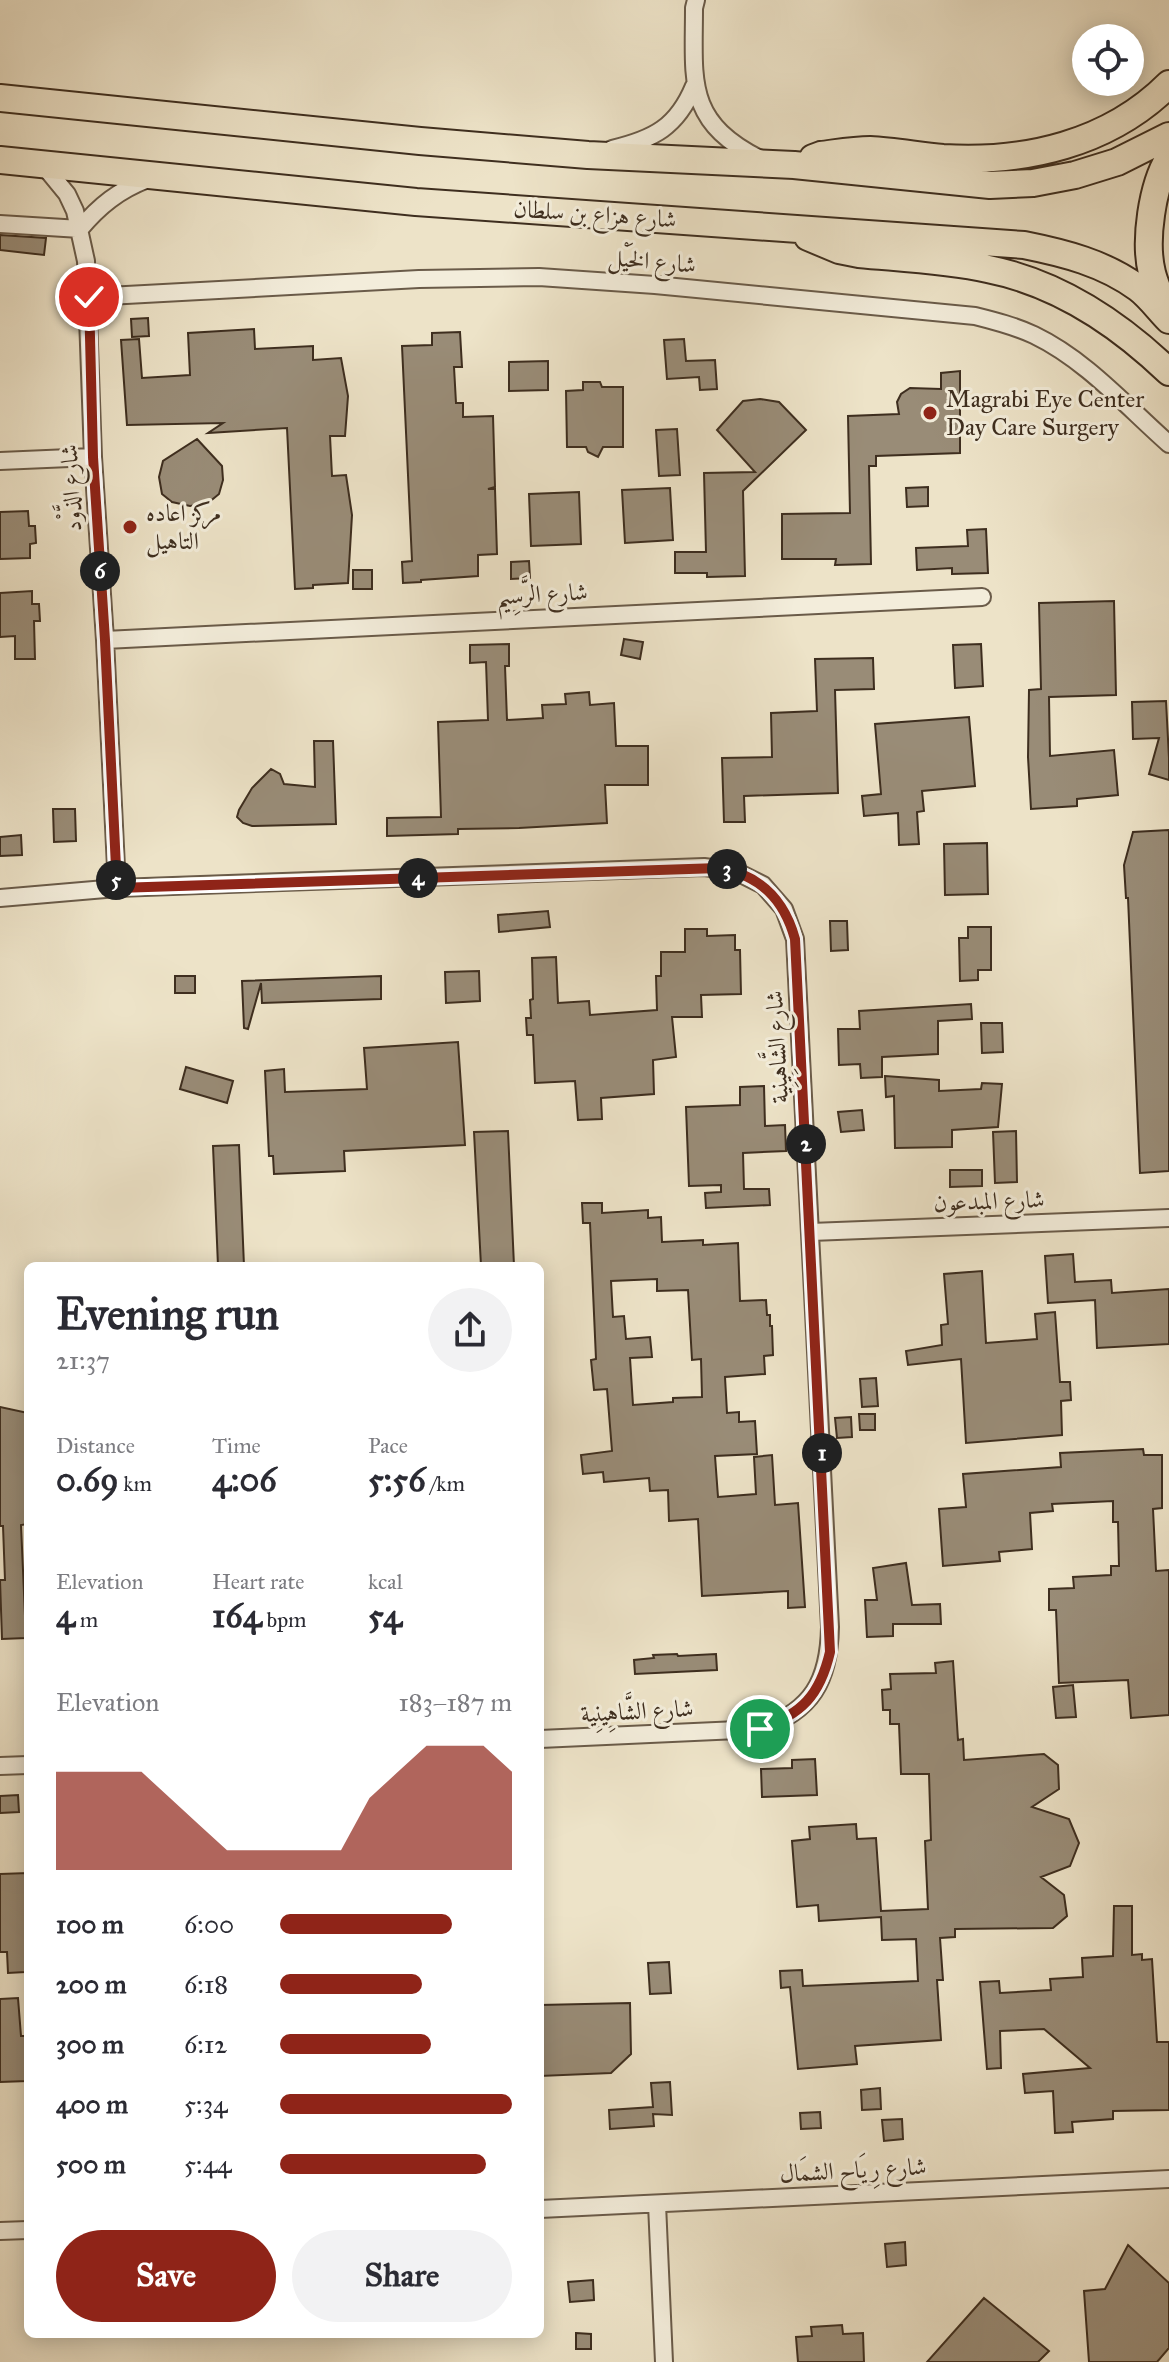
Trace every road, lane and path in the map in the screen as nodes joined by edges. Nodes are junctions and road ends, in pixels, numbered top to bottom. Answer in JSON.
{"nodes":[{"id":1,"x":696,"y":0,"type":"edge"},
{"id":2,"x":1169,"y":84,"type":"edge"},
{"id":3,"x":694,"y":86,"type":"junction"},
{"id":4,"x":0,"y":98,"type":"edge"},
{"id":5,"x":1169,"y":136,"type":"edge"},
{"id":6,"x":588,"y":155,"type":"junction"},
{"id":7,"x":1169,"y":158,"type":"edge"},
{"id":8,"x":0,"y":160,"type":"edge"},
{"id":9,"x":783,"y":165,"type":"junction"},
{"id":10,"x":44,"y":166,"type":"junction"},
{"id":11,"x":153,"y":177,"type":"junction"},
{"id":12,"x":0,"y":224,"type":"edge"},
{"id":13,"x":791,"y":227,"type":"junction"},
{"id":14,"x":80,"y":229,"type":"junction"},
{"id":15,"x":89,"y":297,"type":"junction"},
{"id":16,"x":1169,"y":320,"type":"edge"},
{"id":17,"x":1169,"y":372,"type":"edge"},
{"id":18,"x":1169,"y":444,"type":"edge"},
{"id":19,"x":93,"y":457,"type":"junction"},
{"id":20,"x":0,"y":461,"type":"edge"},
{"id":21,"x":982,"y":597,"type":"dead end"},
{"id":22,"x":105,"y":640,"type":"junction"},
{"id":23,"x":117,"y":888,"type":"junction"},
{"id":24,"x":0,"y":898,"type":"edge"},
{"id":25,"x":1169,"y":1218,"type":"edge"},
{"id":26,"x":811,"y":1232,"type":"junction"},
{"id":27,"x":544,"y":1739,"type":"edge"},
{"id":28,"x":24,"y":1765,"type":"edge"},
{"id":29,"x":0,"y":1766,"type":"edge"},
{"id":30,"x":1169,"y":2179,"type":"edge"},
{"id":31,"x":657,"y":2204,"type":"junction"},
{"id":32,"x":544,"y":2209,"type":"edge"},
{"id":33,"x":24,"y":2230,"type":"edge"},
{"id":34,"x":0,"y":2231,"type":"edge"},
{"id":35,"x":664,"y":2362,"type":"edge"}],
"edges":[{"from":1,"to":3,"type":"street"},
{"from":2,"to":9,"type":"main road"},
{"from":3,"to":6,"type":"street"},
{"from":3,"to":9,"type":"street"},
{"from":4,"to":6,"type":"main road"},
{"from":5,"to":9,"type":"main road"},
{"from":6,"to":9,"type":"main road"},
{"from":7,"to":16,"type":"main road"},
{"from":8,"to":10,"type":"main road","name":"شارع هزاع بن سلطان"},
{"from":10,"to":11,"type":"main road","name":"شارع هزاع بن سلطان"},
{"from":10,"to":14,"type":"street","name":"شارع الذَّوْد"},
{"from":11,"to":13,"type":"main road","name":"شارع هزاع بن سلطان"},
{"from":11,"to":14,"type":"street"},
{"from":12,"to":14,"type":"street"},
{"from":13,"to":16,"type":"main road","name":"شارع هزاع بن سلطان"},
{"from":13,"to":17,"type":"main road"},
{"from":14,"to":15,"type":"street","name":"شارع الذَّوْد"},
{"from":15,"to":18,"type":"street","name":"شارع الخَيْل"},
{"from":15,"to":19,"type":"street","name":"شارع الذَّوْد"},
{"from":19,"to":20,"type":"street"},
{"from":19,"to":22,"type":"street","name":"شارع الذَّوْد"},
{"from":21,"to":22,"type":"street","name":"شارع الرَّسِيم"},
{"from":22,"to":23,"type":"street","name":"شارع الذَّوْد"},
{"from":23,"to":24,"type":"street","name":"شارع الشَّاهِينِية"},
{"from":23,"to":26,"type":"street","name":"شارع الشَّاهِينِية"},
{"from":25,"to":26,"type":"street","name":"شارع المبدعون"},
{"from":26,"to":27,"type":"street","name":"شارع الشَّاهِينِية"},
{"from":28,"to":29,"type":"street"},
{"from":30,"to":31,"type":"street","name":"شارع رِيَاح الشمَال"},
{"from":31,"to":32,"type":"street","name":"شارع رِيَاح الشمَال"},
{"from":31,"to":35,"type":"street"},
{"from":33,"to":34,"type":"street"}]}
